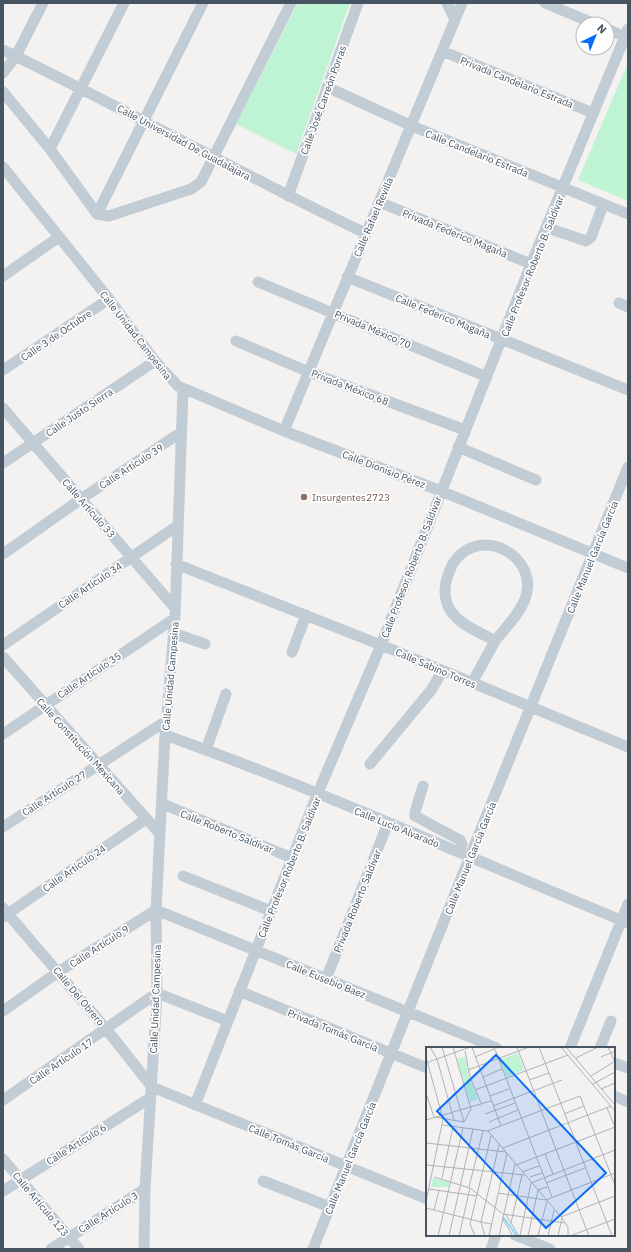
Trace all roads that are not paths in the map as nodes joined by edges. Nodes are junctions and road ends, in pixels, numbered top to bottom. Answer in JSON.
{"nodes":[{"id":1,"x":44,"y":3,"type":"edge"},
{"id":2,"x":124,"y":3,"type":"edge"},
{"id":3,"x":203,"y":3,"type":"edge"},
{"id":4,"x":291,"y":3,"type":"edge"},
{"id":5,"x":358,"y":3,"type":"edge"},
{"id":6,"x":447,"y":3,"type":"edge"},
{"id":7,"x":462,"y":3,"type":"edge"},
{"id":8,"x":545,"y":3,"type":"edge"},
{"id":9,"x":576,"y":16,"type":"edge"},
{"id":10,"x":455,"y":20,"type":"junction"},
{"id":11,"x":615,"y":31,"type":"edge"},
{"id":12,"x":627,"y":35,"type":"edge"},
{"id":13,"x":3,"y":50,"type":"edge"},
{"id":14,"x":442,"y":51,"type":"junction"},
{"id":15,"x":16,"y":56,"type":"junction"},
{"id":16,"x":3,"y":73,"type":"edge"},
{"id":17,"x":327,"y":87,"type":"junction"},
{"id":18,"x":80,"y":88,"type":"junction"},
{"id":19,"x":3,"y":92,"type":"edge"},
{"id":20,"x":593,"y":113,"type":"junction"},
{"id":21,"x":144,"y":120,"type":"junction"},
{"id":22,"x":412,"y":126,"type":"junction"},
{"id":23,"x":50,"y":150,"type":"junction"},
{"id":24,"x":213,"y":158,"type":"junction"},
{"id":25,"x":3,"y":167,"type":"edge"},
{"id":26,"x":8,"y":182,"type":"edge"},
{"id":27,"x":563,"y":188,"type":"junction"},
{"id":28,"x":288,"y":196,"type":"junction"},
{"id":29,"x":379,"y":202,"type":"junction"},
{"id":30,"x":604,"y":205,"type":"junction"},
{"id":31,"x":97,"y":214,"type":"junction"},
{"id":32,"x":628,"y":214,"type":"edge"},
{"id":33,"x":548,"y":228,"type":"junction"},
{"id":34,"x":365,"y":233,"type":"junction"},
{"id":35,"x":59,"y":237,"type":"junction"},
{"id":36,"x":531,"y":264,"type":"junction"},
{"id":37,"x":3,"y":276,"type":"edge"},
{"id":38,"x":347,"y":277,"type":"junction"},
{"id":39,"x":258,"y":282,"type":"dead end"},
{"id":40,"x":109,"y":299,"type":"junction"},
{"id":41,"x":334,"y":312,"type":"junction"},
{"id":42,"x":503,"y":340,"type":"junction"},
{"id":43,"x":236,"y":341,"type":"dead end"},
{"id":44,"x":155,"y":362,"type":"junction"},
{"id":45,"x":3,"y":370,"type":"edge"},
{"id":46,"x":309,"y":372,"type":"junction"},
{"id":47,"x":487,"y":377,"type":"junction"},
{"id":48,"x":183,"y":389,"type":"junction"},
{"id":49,"x":628,"y":390,"type":"edge"},
{"id":50,"x":3,"y":408,"type":"edge"},
{"id":51,"x":465,"y":430,"type":"junction"},
{"id":52,"x":284,"y":431,"type":"junction"},
{"id":53,"x":180,"y":433,"type":"junction"},
{"id":54,"x":33,"y":443,"type":"junction"},
{"id":55,"x":458,"y":447,"type":"junction"},
{"id":56,"x":3,"y":463,"type":"edge"},
{"id":57,"x":628,"y":467,"type":"edge"},
{"id":58,"x":536,"y":480,"type":"dead end"},
{"id":59,"x":441,"y":491,"type":"junction"},
{"id":60,"x":81,"y":499,"type":"junction"},
{"id":61,"x":177,"y":526,"type":"junction"},
{"id":62,"x":3,"y":554,"type":"edge"},
{"id":63,"x":593,"y":554,"type":"junction"},
{"id":64,"x":131,"y":557,"type":"junction"},
{"id":65,"x":176,"y":564,"type":"junction"},
{"id":66,"x":628,"y":568,"type":"edge"},
{"id":67,"x":175,"y":613,"type":"junction"},
{"id":68,"x":306,"y":615,"type":"junction"},
{"id":69,"x":173,"y":633,"type":"junction"},
{"id":70,"x":495,"y":641,"type":"junction"},
{"id":71,"x":205,"y":644,"type":"dead end"},
{"id":72,"x":3,"y":645,"type":"edge"},
{"id":73,"x":381,"y":645,"type":"junction"},
{"id":74,"x":292,"y":652,"type":"dead end"},
{"id":75,"x":3,"y":657,"type":"edge"},
{"id":76,"x":442,"y":671,"type":"junction"},
{"id":77,"x":472,"y":683,"type":"junction"},
{"id":78,"x":226,"y":694,"type":"dead end"},
{"id":79,"x":44,"y":705,"type":"junction"},
{"id":80,"x":531,"y":708,"type":"junction"},
{"id":81,"x":166,"y":721,"type":"junction"},
{"id":82,"x":3,"y":734,"type":"edge"},
{"id":83,"x":165,"y":735,"type":"junction"},
{"id":84,"x":628,"y":747,"type":"edge"},
{"id":85,"x":206,"y":750,"type":"junction"},
{"id":86,"x":370,"y":764,"type":"dead end"},
{"id":87,"x":97,"y":765,"type":"junction"},
{"id":88,"x":424,"y":786,"type":"dead end"},
{"id":89,"x":318,"y":795,"type":"junction"},
{"id":90,"x":162,"y":804,"type":"junction"},
{"id":91,"x":146,"y":819,"type":"junction"},
{"id":92,"x":388,"y":823,"type":"junction"},
{"id":93,"x":3,"y":827,"type":"edge"},
{"id":94,"x":160,"y":834,"type":"junction"},
{"id":95,"x":459,"y":852,"type":"junction"},
{"id":96,"x":470,"y":856,"type":"junction"},
{"id":97,"x":292,"y":858,"type":"junction"},
{"id":98,"x":182,"y":876,"type":"dead end"},
{"id":99,"x":628,"y":904,"type":"edge"},
{"id":100,"x":156,"y":910,"type":"junction"},
{"id":101,"x":271,"y":911,"type":"junction"},
{"id":102,"x":5,"y":913,"type":"edge"},
{"id":103,"x":625,"y":921,"type":"edge"},
{"id":104,"x":256,"y":951,"type":"junction"},
{"id":105,"x":58,"y":972,"type":"junction"},
{"id":106,"x":326,"y":979,"type":"junction"},
{"id":107,"x":239,"y":991,"type":"junction"},
{"id":108,"x":157,"y":994,"type":"junction"},
{"id":109,"x":3,"y":1011,"type":"edge"},
{"id":110,"x":408,"y":1012,"type":"junction"},
{"id":111,"x":228,"y":1021,"type":"junction"},
{"id":112,"x":611,"y":1021,"type":"dead end"},
{"id":113,"x":107,"y":1030,"type":"junction"},
{"id":114,"x":495,"y":1047,"type":"edge"},
{"id":115,"x":570,"y":1047,"type":"edge"},
{"id":116,"x":600,"y":1047,"type":"edge"},
{"id":117,"x":392,"y":1054,"type":"junction"},
{"id":118,"x":615,"y":1063,"type":"edge"},
{"id":119,"x":426,"y":1068,"type":"edge"},
{"id":120,"x":628,"y":1068,"type":"edge"},
{"id":121,"x":151,"y":1093,"type":"junction"},
{"id":122,"x":615,"y":1096,"type":"edge"},
{"id":123,"x":3,"y":1100,"type":"edge"},
{"id":124,"x":628,"y":1102,"type":"edge"},
{"id":125,"x":195,"y":1105,"type":"junction"},
{"id":126,"x":3,"y":1159,"type":"edge"},
{"id":127,"x":346,"y":1166,"type":"junction"},
{"id":128,"x":20,"y":1180,"type":"junction"},
{"id":129,"x":263,"y":1181,"type":"dead end"},
{"id":130,"x":145,"y":1189,"type":"junction"},
{"id":131,"x":3,"y":1191,"type":"edge"},
{"id":132,"x":426,"y":1199,"type":"edge"},
{"id":133,"x":330,"y":1207,"type":"junction"},
{"id":134,"x":496,"y":1236,"type":"edge"},
{"id":135,"x":518,"y":1236,"type":"edge"},
{"id":136,"x":69,"y":1237,"type":"junction"},
{"id":137,"x":51,"y":1249,"type":"edge"},
{"id":138,"x":79,"y":1249,"type":"edge"},
{"id":139,"x":144,"y":1249,"type":"edge"},
{"id":140,"x":313,"y":1249,"type":"edge"},
{"id":141,"x":491,"y":1249,"type":"edge"},
{"id":142,"x":550,"y":1249,"type":"edge"}],
"edges":[{"from":1,"to":15,"type":"street"},
{"from":2,"to":18,"type":"street"},
{"from":3,"to":21,"type":"street"},
{"from":4,"to":24,"type":"street"},
{"from":5,"to":17,"type":"street","name":"Calle José Carreón Porras"},
{"from":6,"to":10,"type":"street"},
{"from":7,"to":10,"type":"street","name":"Calle Rafael Revilla"},
{"from":8,"to":9,"type":"street"},
{"from":10,"to":14,"type":"street","name":"Calle Rafael Revilla"},
{"from":11,"to":12,"type":"street"},
{"from":12,"to":20,"type":"street","name":"Calle Profesor Roberto B. Saldívar"},
{"from":13,"to":15,"type":"street","name":"Calle Universidad De Guadalajara"},
{"from":14,"to":20,"type":"street","name":"Privada Candelario Estrada"},
{"from":14,"to":22,"type":"street","name":"Calle Rafael Revilla"},
{"from":15,"to":16,"type":"street"},
{"from":15,"to":18,"type":"street","name":"Calle Universidad De Guadalajara"},
{"from":17,"to":22,"type":"street","name":"Calle Candelario Estrada"},
{"from":17,"to":28,"type":"street","name":"Calle José Carreón Porras"},
{"from":18,"to":21,"type":"street","name":"Calle Universidad De Guadalajara"},
{"from":18,"to":23,"type":"street"},
{"from":19,"to":23,"type":"street"},
{"from":20,"to":27,"type":"street","name":"Calle Profesor Roberto B. Saldívar"},
{"from":21,"to":24,"type":"street","name":"Calle Universidad De Guadalajara"},
{"from":21,"to":31,"type":"street"},
{"from":22,"to":27,"type":"street","name":"Calle Candelario Estrada"},
{"from":22,"to":29,"type":"street","name":"Calle Rafael Revilla"},
{"from":23,"to":31,"type":"street"},
{"from":24,"to":28,"type":"street","name":"Calle Universidad De Guadalajara"},
{"from":24,"to":31,"type":"street"},
{"from":25,"to":26,"type":"street","name":"Calle Unidad Campesina"},
{"from":26,"to":35,"type":"street","name":"Calle Unidad Campesina"},
{"from":27,"to":30,"type":"street","name":"Calle Candelario Estrada"},
{"from":27,"to":33,"type":"street","name":"Calle Profesor Roberto B. Saldívar"},
{"from":28,"to":34,"type":"street","name":"Calle Universidad De Guadalajara"},
{"from":29,"to":34,"type":"street","name":"Calle Rafael Revilla"},
{"from":29,"to":36,"type":"street","name":"Privada Federico Magaña"},
{"from":30,"to":32,"type":"street","name":"Calle Candelario Estrada"},
{"from":30,"to":33,"type":"street"},
{"from":33,"to":36,"type":"street","name":"Calle Profesor Roberto B. Saldívar"},
{"from":34,"to":38,"type":"street","name":"Calle Rafael Revilla"},
{"from":35,"to":37,"type":"street"},
{"from":35,"to":40,"type":"street","name":"Calle Unidad Campesina"},
{"from":36,"to":42,"type":"street","name":"Calle Profesor Roberto B. Saldívar"},
{"from":38,"to":41,"type":"street","name":"Calle Rafael Revilla"},
{"from":38,"to":42,"type":"street","name":"Calle Federico Magaña"},
{"from":39,"to":41,"type":"street","name":"Privada México 70"},
{"from":40,"to":44,"type":"street","name":"Calle Unidad Campesina"},
{"from":40,"to":45,"type":"street","name":"Calle 3 de Octubre"},
{"from":41,"to":46,"type":"street","name":"Calle Rafael Revilla"},
{"from":41,"to":47,"type":"street","name":"Privada México 70"},
{"from":42,"to":47,"type":"street","name":"Calle Profesor Roberto B. Saldívar"},
{"from":42,"to":49,"type":"street","name":"Calle Federico Magaña"},
{"from":43,"to":46,"type":"street","name":"Privada México 68"},
{"from":44,"to":48,"type":"street","name":"Calle Unidad Campesina"},
{"from":44,"to":54,"type":"street","name":"Calle Justo Sierra"},
{"from":46,"to":51,"type":"street","name":"Privada México 68"},
{"from":46,"to":52,"type":"street","name":"Calle Rafael Revilla"},
{"from":47,"to":51,"type":"street","name":"Calle Profesor Roberto B. Saldívar"},
{"from":48,"to":52,"type":"street","name":"Calle Dionisio Pérez"},
{"from":48,"to":53,"type":"street","name":"Calle Unidad Campesina"},
{"from":50,"to":54,"type":"street","name":"Calle Artículo 33"},
{"from":51,"to":55,"type":"street","name":"Calle Profesor Roberto B. Saldívar"},
{"from":52,"to":59,"type":"street","name":"Calle Dionisio Pérez"},
{"from":53,"to":60,"type":"street","name":"Calle Artículo 39"},
{"from":53,"to":61,"type":"street","name":"Calle Unidad Campesina"},
{"from":54,"to":56,"type":"street","name":"Calle Justo Sierra"},
{"from":54,"to":60,"type":"street","name":"Calle Artículo 33"},
{"from":55,"to":58,"type":"street"},
{"from":55,"to":59,"type":"street","name":"Calle Profesor Roberto B. Saldívar"},
{"from":57,"to":63,"type":"street","name":"Calle Manuel García García"},
{"from":59,"to":63,"type":"street","name":"Calle Dionisio Pérez"},
{"from":59,"to":73,"type":"street","name":"Calle Profesor Roberto B. Saldívar"},
{"from":60,"to":62,"type":"street","name":"Calle Artículo 39"},
{"from":60,"to":64,"type":"street","name":"Calle Artículo 33"},
{"from":61,"to":64,"type":"street","name":"Calle Artículo 34"},
{"from":61,"to":65,"type":"street","name":"Calle Unidad Campesina"},
{"from":63,"to":66,"type":"street","name":"Calle Dionisio Pérez"},
{"from":63,"to":80,"type":"street","name":"Calle Manuel García García"},
{"from":64,"to":67,"type":"street","name":"Calle Artículo 33"},
{"from":64,"to":72,"type":"street","name":"Calle Artículo 34"},
{"from":65,"to":67,"type":"street","name":"Calle Unidad Campesina"},
{"from":65,"to":68,"type":"street","name":"Calle Sabino Torres"},
{"from":67,"to":69,"type":"street","name":"Calle Unidad Campesina"},
{"from":67,"to":79,"type":"street","name":"Calle Artículo 35"},
{"from":68,"to":73,"type":"street","name":"Calle Sabino Torres"},
{"from":68,"to":74,"type":"street"},
{"from":69,"to":71,"type":"street"},
{"from":69,"to":81,"type":"street","name":"Calle Unidad Campesina"},
{"from":70,"to":70,"type":"street"},
{"from":70,"to":77,"type":"street"},
{"from":73,"to":76,"type":"street","name":"Calle Sabino Torres"},
{"from":73,"to":89,"type":"street","name":"Calle Profesor Roberto B. Saldívar"},
{"from":75,"to":79,"type":"street","name":"Calle Constitución Mexicana"},
{"from":76,"to":77,"type":"street","name":"Calle Sabino Torres"},
{"from":76,"to":86,"type":"street"},
{"from":77,"to":80,"type":"street","name":"Calle Sabino Torres"},
{"from":78,"to":85,"type":"street"},
{"from":79,"to":82,"type":"street","name":"Calle Artículo 35"},
{"from":79,"to":87,"type":"street","name":"Calle Constitución Mexicana"},
{"from":80,"to":84,"type":"street","name":"Calle Sabino Torres"},
{"from":80,"to":96,"type":"street","name":"Calle Manuel García García"},
{"from":81,"to":83,"type":"street","name":"Calle Unidad Campesina"},
{"from":81,"to":87,"type":"street","name":"Calle Artículo 27"},
{"from":83,"to":85,"type":"street","name":"Calle Lucio Alvarado"},
{"from":83,"to":90,"type":"street","name":"Calle Unidad Campesina"},
{"from":85,"to":89,"type":"street","name":"Calle Lucio Alvarado"},
{"from":87,"to":91,"type":"street","name":"Calle Constitución Mexicana"},
{"from":87,"to":93,"type":"street","name":"Calle Artículo 27"},
{"from":88,"to":95,"type":"street"},
{"from":89,"to":92,"type":"street","name":"Calle Lucio Alvarado"},
{"from":89,"to":97,"type":"street","name":"Calle Profesor Roberto B. Saldívar"},
{"from":90,"to":94,"type":"street","name":"Calle Unidad Campesina"},
{"from":90,"to":97,"type":"street","name":"Calle Roberto Saldívar"},
{"from":91,"to":94,"type":"street","name":"Calle Constitución Mexicana"},
{"from":91,"to":102,"type":"street","name":"Calle Artículo 24"},
{"from":92,"to":95,"type":"street","name":"Calle Lucio Alvarado"},
{"from":92,"to":106,"type":"street","name":"Privada Roberto Saldívar"},
{"from":94,"to":100,"type":"street","name":"Calle Unidad Campesina"},
{"from":95,"to":96,"type":"street","name":"Calle Lucio Alvarado"},
{"from":96,"to":103,"type":"street","name":"Calle Lucio Alvarado"},
{"from":96,"to":110,"type":"street","name":"Calle Manuel García García"},
{"from":97,"to":101,"type":"street","name":"Calle Profesor Roberto B. Saldívar"},
{"from":98,"to":101,"type":"street"},
{"from":99,"to":103,"type":"street"},
{"from":100,"to":104,"type":"street","name":"Calle Eusebio Baez"},
{"from":100,"to":105,"type":"street","name":"Calle Artículo 9"},
{"from":100,"to":108,"type":"street","name":"Calle Unidad Campesina"},
{"from":101,"to":104,"type":"street","name":"Calle Profesor Roberto B. Saldívar"},
{"from":102,"to":105,"type":"street","name":"Calle Del Obrero"},
{"from":103,"to":115,"type":"street"},
{"from":104,"to":106,"type":"street","name":"Calle Eusebio Baez"},
{"from":104,"to":107,"type":"street","name":"Calle Profesor Roberto B. Saldívar"},
{"from":105,"to":109,"type":"street","name":"Calle Artículo 9"},
{"from":105,"to":113,"type":"street","name":"Calle Del Obrero"},
{"from":106,"to":110,"type":"street","name":"Calle Eusebio Baez"},
{"from":107,"to":111,"type":"street","name":"Calle Profesor Roberto B. Saldívar"},
{"from":107,"to":117,"type":"street","name":"Privada Tomás García"},
{"from":108,"to":111,"type":"street"},
{"from":108,"to":113,"type":"street","name":"Calle Artículo 17"},
{"from":108,"to":121,"type":"street","name":"Calle Unidad Campesina"},
{"from":110,"to":114,"type":"street","name":"Calle Eusebio Baez"},
{"from":110,"to":117,"type":"street","name":"Calle Manuel García García"},
{"from":111,"to":125,"type":"street","name":"Calle Profesor Roberto B. Saldívar"},
{"from":112,"to":116,"type":"street"},
{"from":113,"to":121,"type":"street","name":"Calle Del Obrero"},
{"from":113,"to":123,"type":"street","name":"Calle Artículo 17"},
{"from":117,"to":119,"type":"street","name":"Privada Tomás García"},
{"from":117,"to":127,"type":"street","name":"Calle Manuel García García"},
{"from":118,"to":120,"type":"street"},
{"from":121,"to":125,"type":"street","name":"Calle Tomás García"},
{"from":121,"to":128,"type":"street","name":"Calle Artículo 6"},
{"from":121,"to":130,"type":"street","name":"Calle Unidad Campesina"},
{"from":122,"to":124,"type":"street"},
{"from":125,"to":127,"type":"street","name":"Calle Tomás García"},
{"from":126,"to":128,"type":"street","name":"Calle Artículo 123"},
{"from":127,"to":132,"type":"street","name":"Calle Tomás García"},
{"from":127,"to":133,"type":"street","name":"Calle Manuel García García"},
{"from":128,"to":131,"type":"street","name":"Calle Artículo 6"},
{"from":128,"to":136,"type":"street","name":"Calle Artículo 123"},
{"from":129,"to":133,"type":"street"},
{"from":130,"to":136,"type":"street","name":"Calle Artículo 3"},
{"from":130,"to":139,"type":"street","name":"Calle Unidad Campesina"},
{"from":133,"to":140,"type":"street","name":"Calle Manuel García García"},
{"from":134,"to":141,"type":"street"},
{"from":135,"to":142,"type":"street"},
{"from":136,"to":137,"type":"street","name":"Calle Artículo 3"},
{"from":136,"to":138,"type":"street","name":"Calle Artículo 123"}]}
